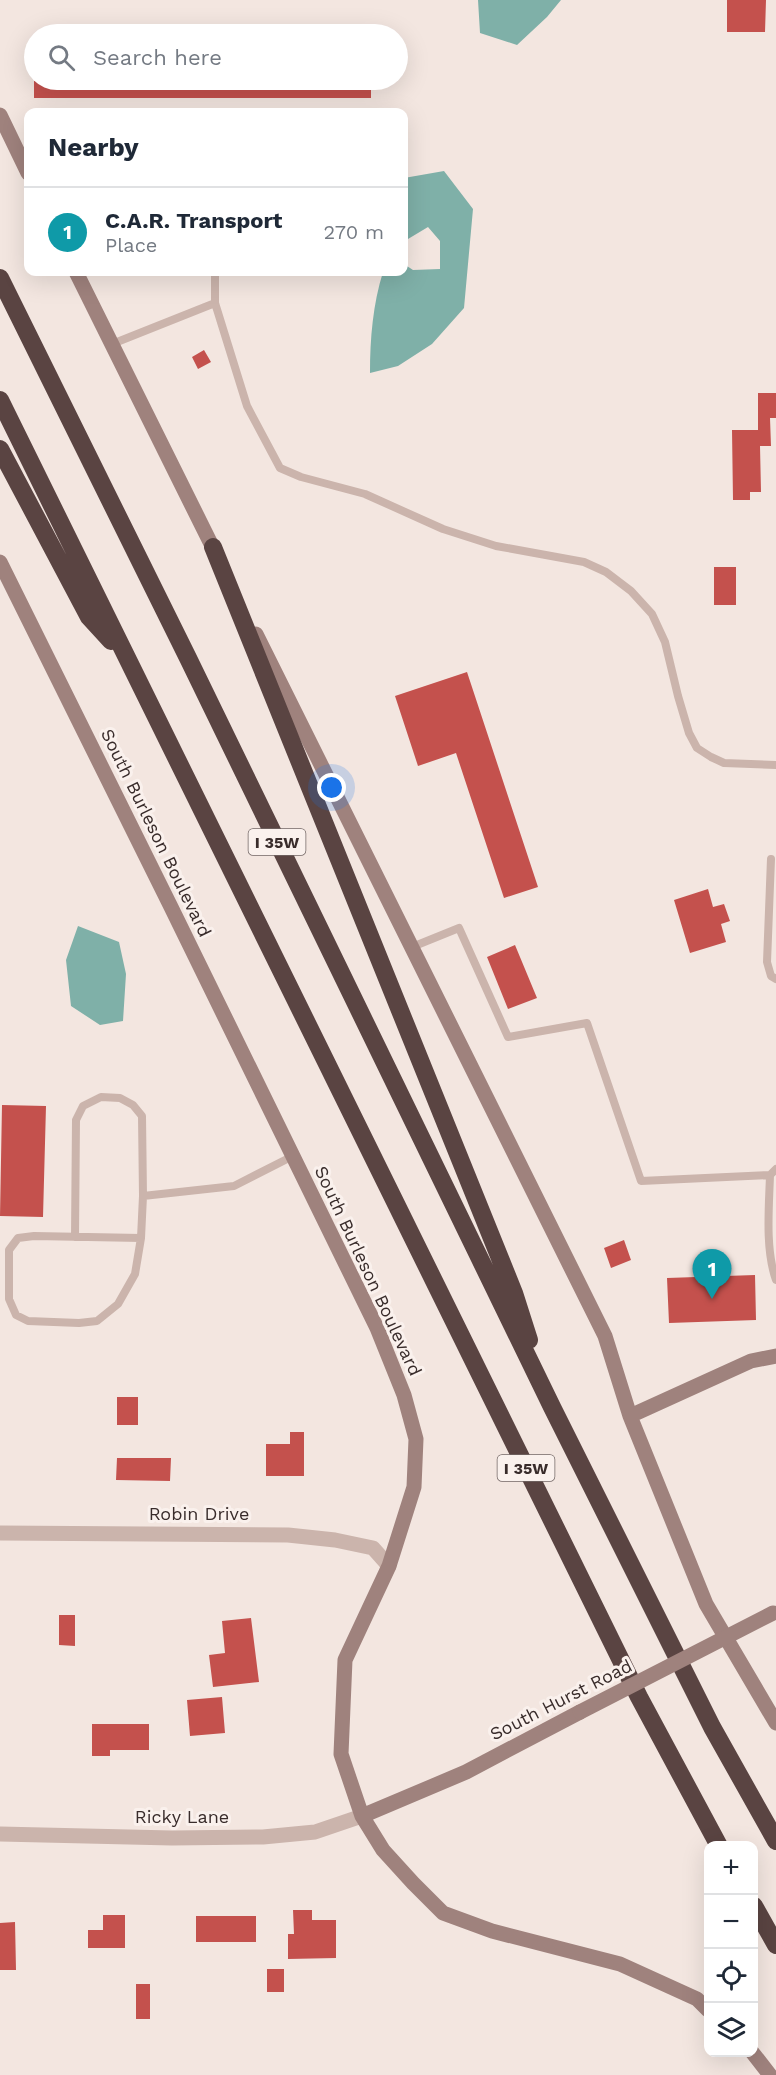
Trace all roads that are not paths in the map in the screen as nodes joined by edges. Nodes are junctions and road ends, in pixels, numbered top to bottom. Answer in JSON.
{"nodes":[{"id":1,"x":0,"y":115,"type":"edge"},
{"id":2,"x":24,"y":165,"type":"edge"},
{"id":3,"x":78,"y":276,"type":"edge"},
{"id":4,"x":215,"y":276,"type":"edge"},
{"id":5,"x":0,"y":278,"type":"edge"},
{"id":6,"x":215,"y":303,"type":"junction"},
{"id":7,"x":112,"y":344,"type":"junction"},
{"id":8,"x":0,"y":400,"type":"edge"},
{"id":9,"x":0,"y":449,"type":"edge"},
{"id":10,"x":213,"y":547,"type":"junction"},
{"id":11,"x":0,"y":562,"type":"edge"},
{"id":12,"x":126,"y":657,"type":"junction"},
{"id":13,"x":776,"y":765,"type":"edge"},
{"id":14,"x":771,"y":860,"type":"dead end"},
{"id":15,"x":411,"y":947,"type":"junction"},
{"id":16,"x":776,"y":979,"type":"edge"},
{"id":17,"x":293,"y":1156,"type":"junction"},
{"id":18,"x":773,"y":1172,"type":"edge"},
{"id":19,"x":143,"y":1196,"type":"junction"},
{"id":20,"x":75,"y":1237,"type":"junction"},
{"id":21,"x":141,"y":1238,"type":"junction"},
{"id":22,"x":776,"y":1280,"type":"edge"},
{"id":23,"x":776,"y":1356,"type":"edge"},
{"id":24,"x":552,"y":1407,"type":"junction"},
{"id":25,"x":630,"y":1416,"type":"junction"},
{"id":26,"x":0,"y":1533,"type":"edge"},
{"id":27,"x":389,"y":1566,"type":"junction"},
{"id":28,"x":774,"y":1612,"type":"edge"},
{"id":29,"x":776,"y":1723,"type":"edge"},
{"id":30,"x":362,"y":1816,"type":"junction"},
{"id":31,"x":0,"y":1834,"type":"edge"},
{"id":32,"x":717,"y":1841,"type":"edge"},
{"id":33,"x":776,"y":1841,"type":"edge"},
{"id":34,"x":758,"y":1915,"type":"edge"},
{"id":35,"x":776,"y":1946,"type":"edge"},
{"id":36,"x":704,"y":2006,"type":"edge"},
{"id":37,"x":756,"y":2057,"type":"edge"},
{"id":38,"x":770,"y":2075,"type":"edge"}],
"edges":[{"from":1,"to":2,"type":"main road"},
{"from":3,"to":7,"type":"main road"},
{"from":4,"to":6,"type":"lane"},
{"from":5,"to":24,"type":"highway","number":"I 35W"},
{"from":6,"to":7,"type":"lane"},
{"from":6,"to":13,"type":"lane"},
{"from":7,"to":10,"type":"main road"},
{"from":8,"to":12,"type":"highway","number":"I 35W"},
{"from":9,"to":12,"type":"highway"},
{"from":10,"to":15,"type":"main road"},
{"from":10,"to":24,"type":"highway"},
{"from":11,"to":17,"type":"main road","name":"South Burleson Boulevard"},
{"from":12,"to":32,"type":"highway","number":"I 35W"},
{"from":14,"to":16,"type":"lane"},
{"from":15,"to":18,"type":"lane"},
{"from":15,"to":25,"type":"main road"},
{"from":17,"to":19,"type":"lane"},
{"from":17,"to":27,"type":"main road","name":"South Burleson Boulevard"},
{"from":18,"to":22,"type":"lane"},
{"from":19,"to":20,"type":"lane"},
{"from":19,"to":21,"type":"lane"},
{"from":20,"to":21,"type":"lane"},
{"from":20,"to":21,"type":"lane"},
{"from":23,"to":25,"type":"main road"},
{"from":24,"to":33,"type":"highway","number":"I 35W"},
{"from":25,"to":29,"type":"main road"},
{"from":26,"to":27,"type":"street","name":"Robin Drive"},
{"from":27,"to":30,"type":"main road","name":"South Burleson Boulevard"},
{"from":28,"to":30,"type":"main road","name":"South Hurst Road","bridge":true},
{"from":30,"to":31,"type":"street","name":"Ricky Lane"},
{"from":30,"to":36,"type":"main road","name":"South Burleson Boulevard"},
{"from":34,"to":35,"type":"highway"},
{"from":37,"to":38,"type":"main road"}]}
